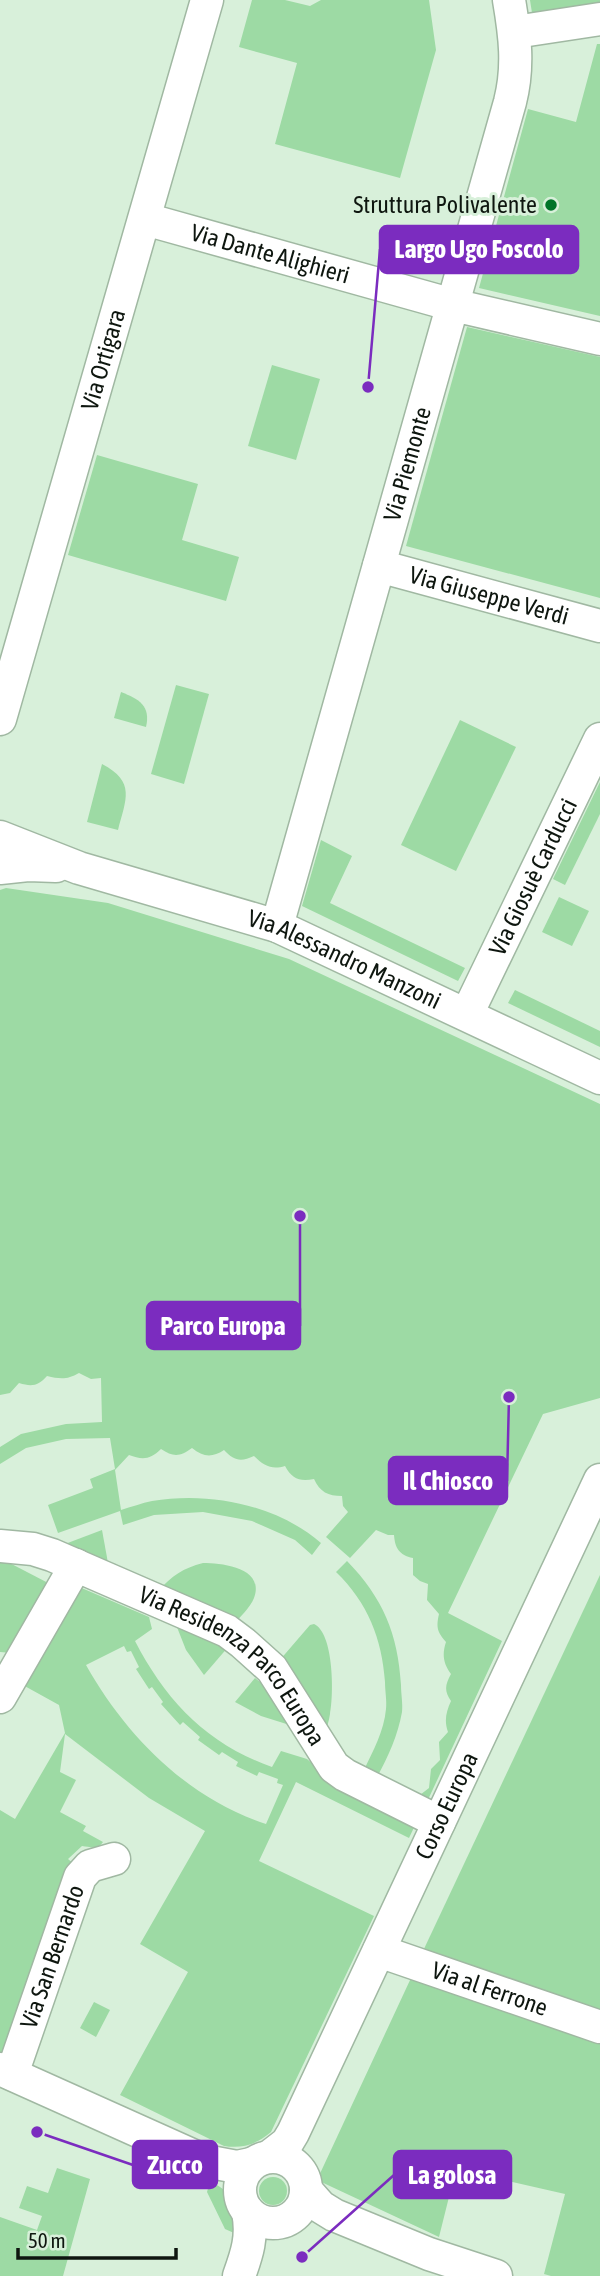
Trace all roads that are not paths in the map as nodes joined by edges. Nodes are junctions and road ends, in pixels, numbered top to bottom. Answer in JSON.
{"nodes":[{"id":1,"x":207,"y":0,"type":"edge"},
{"id":2,"x":509,"y":0,"type":"edge"},
{"id":3,"x":600,"y":19,"type":"edge"},
{"id":4,"x":515,"y":32,"type":"junction"},
{"id":5,"x":145,"y":219,"type":"junction"},
{"id":6,"x":453,"y":305,"type":"junction"},
{"id":7,"x":600,"y":339,"type":"edge"},
{"id":8,"x":379,"y":566,"type":"junction"},
{"id":9,"x":600,"y":626,"type":"edge"},
{"id":10,"x":0,"y":719,"type":"edge"},
{"id":11,"x":600,"y":739,"type":"edge"},
{"id":12,"x":0,"y":836,"type":"edge"},
{"id":13,"x":0,"y":868,"type":"edge"},
{"id":14,"x":79,"y":868,"type":"junction"},
{"id":15,"x":277,"y":926,"type":"junction"},
{"id":16,"x":467,"y":1014,"type":"junction"},
{"id":17,"x":600,"y":1078,"type":"edge"},
{"id":18,"x":600,"y":1480,"type":"edge"},
{"id":19,"x":0,"y":1546,"type":"edge"},
{"id":20,"x":76,"y":1565,"type":"junction"},
{"id":21,"x":0,"y":1697,"type":"edge"},
{"id":22,"x":439,"y":1822,"type":"junction"},
{"id":23,"x":114,"y":1860,"type":"dead end"},
{"id":24,"x":379,"y":1951,"type":"junction"},
{"id":25,"x":600,"y":2027,"type":"edge"},
{"id":26,"x":6,"y":2071,"type":"edge"},
{"id":27,"x":293,"y":2133,"type":"junction"},
{"id":28,"x":205,"y":2161,"type":"junction"},
{"id":29,"x":260,"y":2161,"type":"junction"},
{"id":30,"x":295,"y":2199,"type":"junction"},
{"id":31,"x":244,"y":2203,"type":"junction"},
{"id":32,"x":244,"y":2262,"type":"edge"},
{"id":33,"x":496,"y":2276,"type":"edge"}],
"edges":[{"from":1,"to":5,"type":"street","name":"Via Ortigara"},
{"from":2,"to":4,"type":"street","name":"Via Piemonte"},
{"from":3,"to":4,"type":"street"},
{"from":4,"to":6,"type":"street","name":"Via Piemonte"},
{"from":5,"to":6,"type":"street","name":"Via Dante Alighieri"},
{"from":5,"to":10,"type":"street","name":"Via Ortigara"},
{"from":6,"to":7,"type":"street","name":"Via Dante Alighieri"},
{"from":6,"to":8,"type":"street","name":"Via Piemonte"},
{"from":8,"to":9,"type":"street","name":"Via Giuseppe Verdi"},
{"from":8,"to":15,"type":"street","name":"Via Piemonte"},
{"from":11,"to":16,"type":"street","name":"Via Giosuè Carducci"},
{"from":12,"to":14,"type":"street","name":"Via Alessandro Manzoni"},
{"from":13,"to":14,"type":"street","name":"Via Alessandro Manzoni"},
{"from":14,"to":15,"type":"street","name":"Via Alessandro Manzoni"},
{"from":15,"to":16,"type":"street","name":"Via Alessandro Manzoni"},
{"from":16,"to":17,"type":"street","name":"Via Alessandro Manzoni"},
{"from":18,"to":22,"type":"street","name":"Corso Europa"},
{"from":19,"to":20,"type":"street","name":"Via Residenza Parco Europa"},
{"from":20,"to":21,"type":"street"},
{"from":20,"to":22,"type":"street","name":"Via Residenza Parco Europa"},
{"from":22,"to":24,"type":"street","name":"Corso Europa"},
{"from":23,"to":26,"type":"street","name":"Via San Bernardo"},
{"from":24,"to":25,"type":"street","name":"Via al Ferrone"},
{"from":24,"to":27,"type":"street","name":"Corso Europa"},
{"from":26,"to":28,"type":"street","name":"Via San Bernardo"},
{"from":27,"to":29,"type":"street","name":"Corso Europa"},
{"from":27,"to":30,"type":"street"},
{"from":28,"to":29,"type":"street","name":"Via San Bernardo"},
{"from":28,"to":31,"type":"street","name":"Via San Bernardo"},
{"from":29,"to":30,"type":"street"},
{"from":29,"to":31,"type":"street","name":"Corso Europa"},
{"from":30,"to":31,"type":"street"},
{"from":30,"to":32,"type":"street","name":"Corso Europa"},
{"from":30,"to":33,"type":"street"},
{"from":31,"to":32,"type":"street","name":"Corso Europa"}]}
